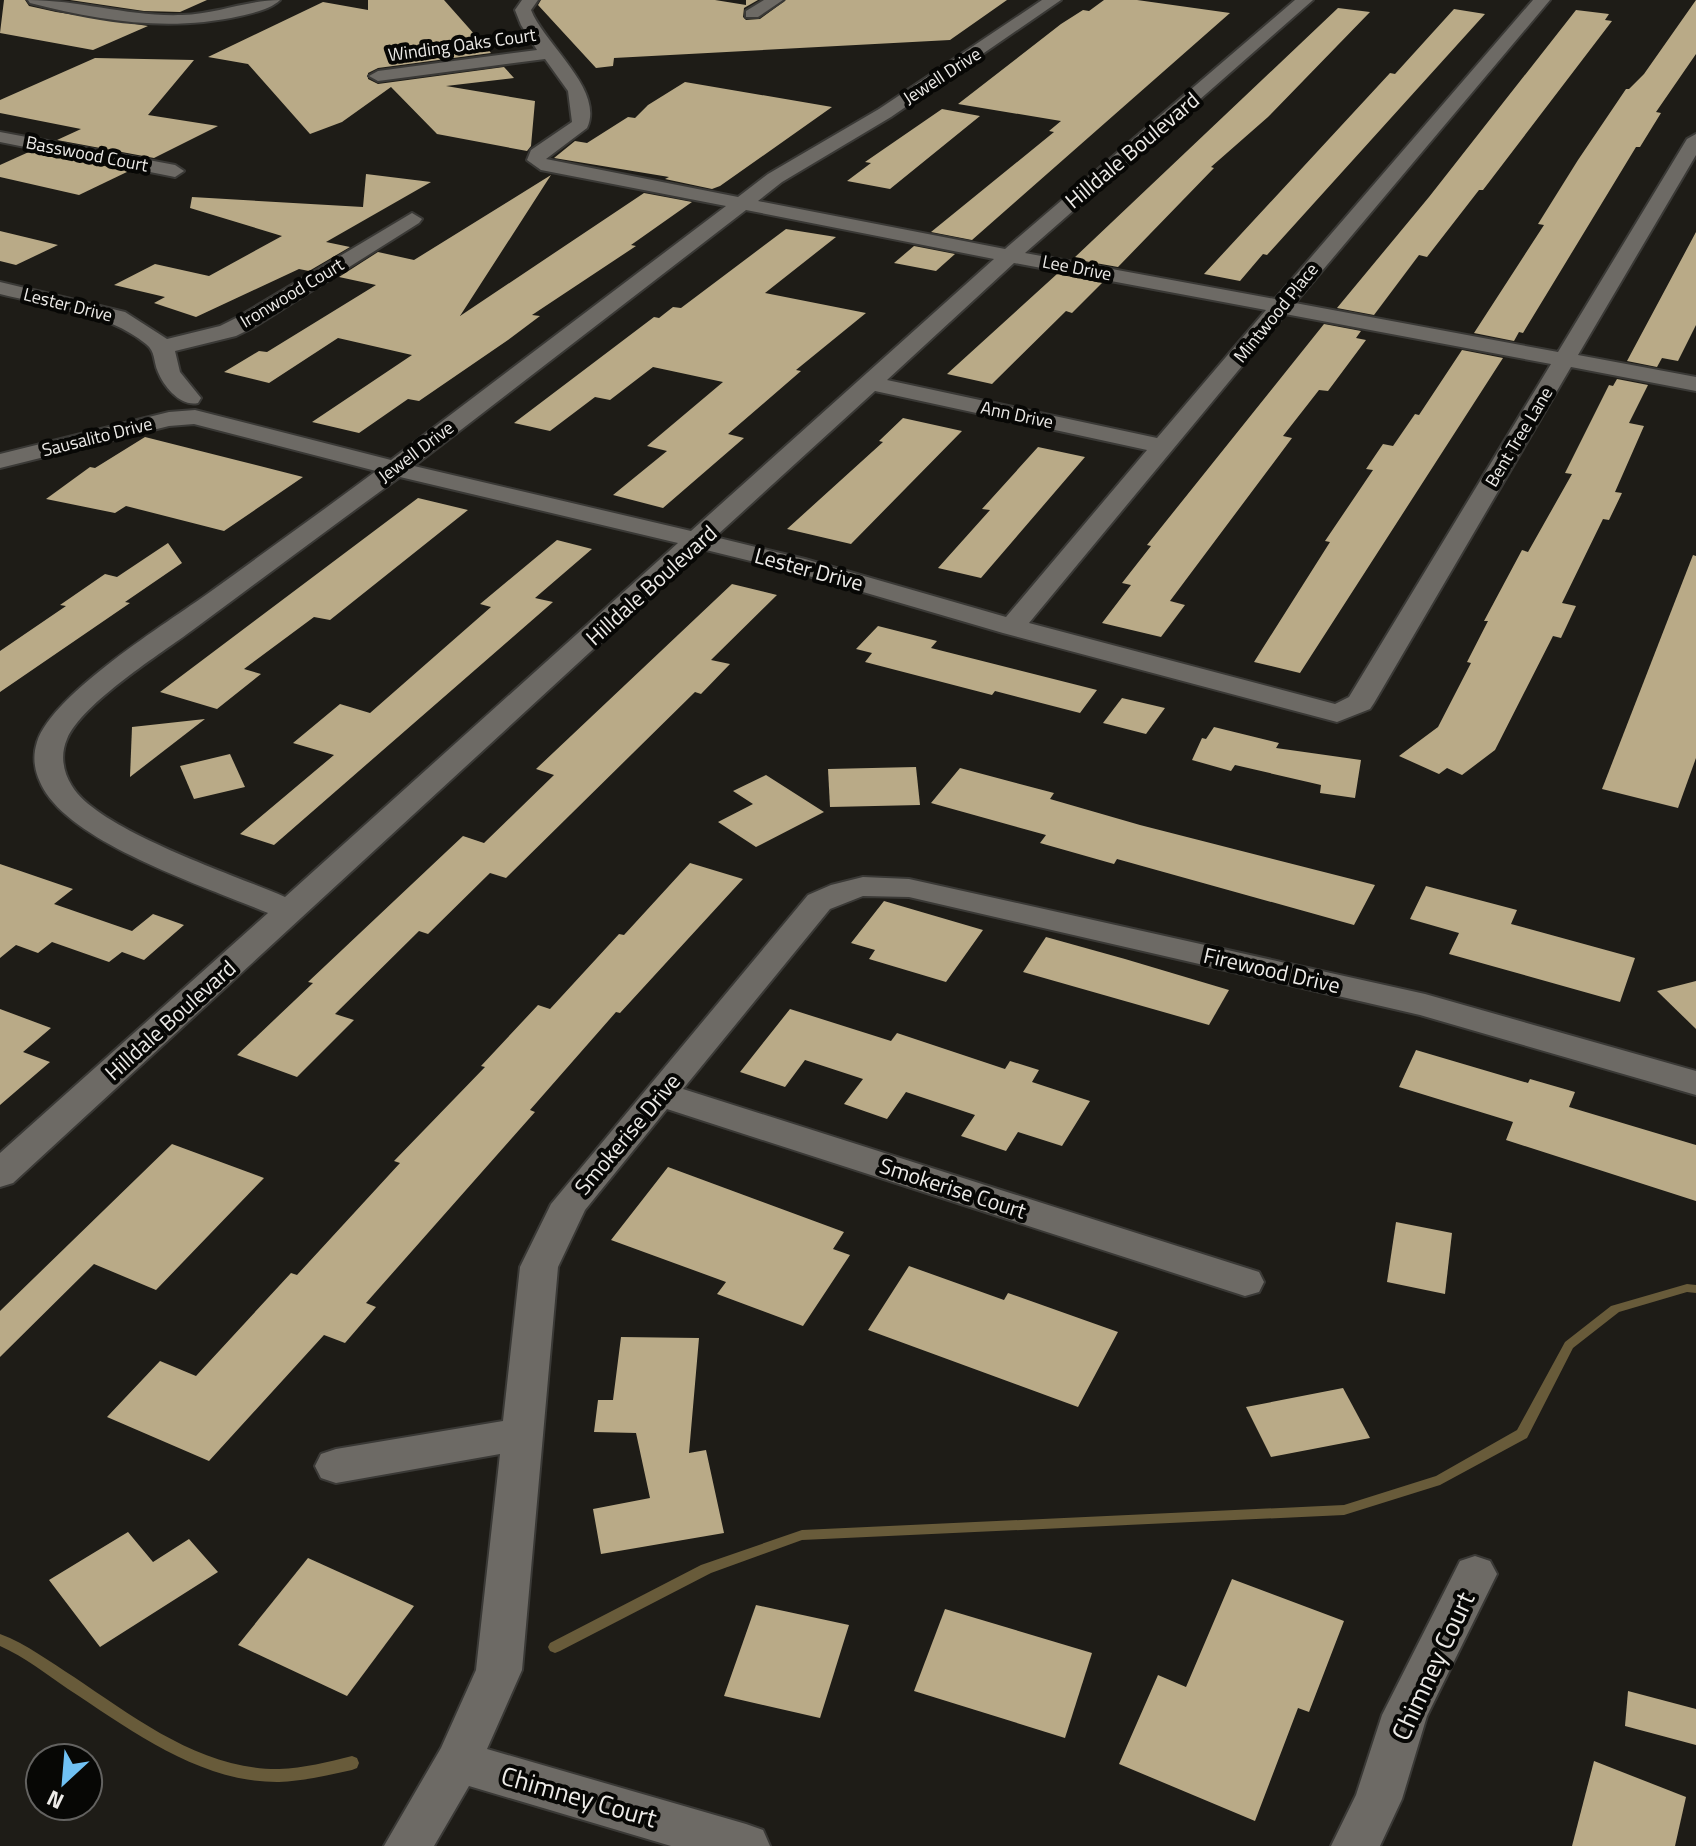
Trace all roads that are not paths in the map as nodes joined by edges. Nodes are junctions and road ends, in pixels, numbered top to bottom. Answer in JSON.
{"nodes":[{"id":1,"x":36,"y":0,"type":"edge"},
{"id":2,"x":272,"y":0,"type":"edge"},
{"id":3,"x":530,"y":0,"type":"edge"},
{"id":4,"x":775,"y":0,"type":"edge"},
{"id":5,"x":1053,"y":0,"type":"edge"},
{"id":6,"x":1305,"y":0,"type":"edge"},
{"id":7,"x":1542,"y":0,"type":"edge"},
{"id":8,"x":752,"y":14,"type":"dead end"},
{"id":9,"x":182,"y":22,"type":"junction"},
{"id":10,"x":178,"y":41,"type":"dead end"},
{"id":11,"x":550,"y":53,"type":"junction"},
{"id":12,"x":378,"y":76,"type":"dead end"},
{"id":13,"x":0,"y":137,"type":"edge"},
{"id":14,"x":1696,"y":139,"type":"edge"},
{"id":15,"x":175,"y":171,"type":"dead end"},
{"id":16,"x":740,"y":204,"type":"junction"},
{"id":17,"x":412,"y":219,"type":"dead end"},
{"id":18,"x":1010,"y":256,"type":"junction"},
{"id":19,"x":0,"y":288,"type":"edge"},
{"id":20,"x":1282,"y":307,"type":"junction"},
{"id":21,"x":163,"y":347,"type":"junction"},
{"id":22,"x":1566,"y":359,"type":"junction"},
{"id":23,"x":870,"y":383,"type":"junction"},
{"id":24,"x":1696,"y":384,"type":"edge"},
{"id":25,"x":193,"y":408,"type":"junction"},
{"id":26,"x":1165,"y":447,"type":"junction"},
{"id":27,"x":0,"y":461,"type":"edge"},
{"id":28,"x":396,"y":468,"type":"junction"},
{"id":29,"x":699,"y":541,"type":"junction"},
{"id":30,"x":1012,"y":627,"type":"junction"},
{"id":31,"x":1326,"y":711,"type":"joint"},
{"id":32,"x":842,"y":889,"type":"joint"},
{"id":33,"x":291,"y":911,"type":"junction"},
{"id":34,"x":1696,"y":1083,"type":"edge"},
{"id":35,"x":660,"y":1094,"type":"junction"},
{"id":36,"x":0,"y":1174,"type":"edge"},
{"id":37,"x":1245,"y":1282,"type":"dead end"},
{"id":38,"x":523,"y":1434,"type":"junction"},
{"id":39,"x":336,"y":1466,"type":"dead end"},
{"id":40,"x":1475,"y":1574,"type":"dead end"},
{"id":41,"x":458,"y":1762,"type":"junction"},
{"id":42,"x":408,"y":1846,"type":"edge"},
{"id":43,"x":746,"y":1846,"type":"edge"},
{"id":44,"x":1355,"y":1846,"type":"edge"}],
"edges":[{"from":1,"to":9,"type":"street"},
{"from":2,"to":9,"type":"street"},
{"from":3,"to":11,"type":"street"},
{"from":4,"to":8,"type":"street"},
{"from":5,"to":16,"type":"street","name":"Jewell Drive"},
{"from":6,"to":18,"type":"street","name":"Hilldale Boulevard"},
{"from":7,"to":20,"type":"street","name":"Mintwood Place"},
{"from":9,"to":10,"type":"street"},
{"from":11,"to":12,"type":"street","name":"Winding Oaks Court"},
{"from":11,"to":16,"type":"street","name":"Lee Drive"},
{"from":13,"to":15,"type":"street","name":"Basswood Court"},
{"from":14,"to":22,"type":"street","name":"Bent Tree Lane"},
{"from":16,"to":18,"type":"street","name":"Lee Drive"},
{"from":16,"to":28,"type":"street","name":"Jewell Drive"},
{"from":17,"to":21,"type":"street","name":"Ironwood Court"},
{"from":18,"to":20,"type":"street","name":"Lee Drive"},
{"from":18,"to":23,"type":"street","name":"Hilldale Boulevard"},
{"from":19,"to":21,"type":"street","name":"Lester Drive"},
{"from":20,"to":22,"type":"street","name":"Lee Drive"},
{"from":20,"to":26,"type":"street","name":"Mintwood Place"},
{"from":21,"to":25,"type":"street"},
{"from":22,"to":24,"type":"street","name":"Lee Drive"},
{"from":22,"to":31,"type":"street","name":"Bent Tree Lane"},
{"from":23,"to":26,"type":"street","name":"Ann Drive"},
{"from":23,"to":29,"type":"street","name":"Hilldale Boulevard"},
{"from":25,"to":27,"type":"street","name":"Sausalito Drive"},
{"from":25,"to":28,"type":"street","name":"Lester Drive"},
{"from":26,"to":30,"type":"street","name":"Mintwood Place"},
{"from":28,"to":29,"type":"street","name":"Lester Drive"},
{"from":28,"to":33,"type":"street","name":"Jewell Drive"},
{"from":29,"to":30,"type":"street","name":"Lester Drive"},
{"from":29,"to":33,"type":"street","name":"Hilldale Boulevard"},
{"from":30,"to":31,"type":"street","name":"Lester Drive"},
{"from":32,"to":34,"type":"street","name":"Firewood Drive"},
{"from":32,"to":35,"type":"street","name":"Smokerise Drive"},
{"from":33,"to":36,"type":"street","name":"Hilldale Boulevard"},
{"from":35,"to":37,"type":"street","name":"Smokerise Court"},
{"from":35,"to":38,"type":"street","name":"Smokerise Drive"},
{"from":38,"to":39,"type":"street"},
{"from":38,"to":41,"type":"street","name":"Smokerise Drive"},
{"from":40,"to":44,"type":"street","name":"Chimney Court"},
{"from":41,"to":42,"type":"street","name":"Smokerise Drive"},
{"from":41,"to":43,"type":"street","name":"Chimney Court"}]}
